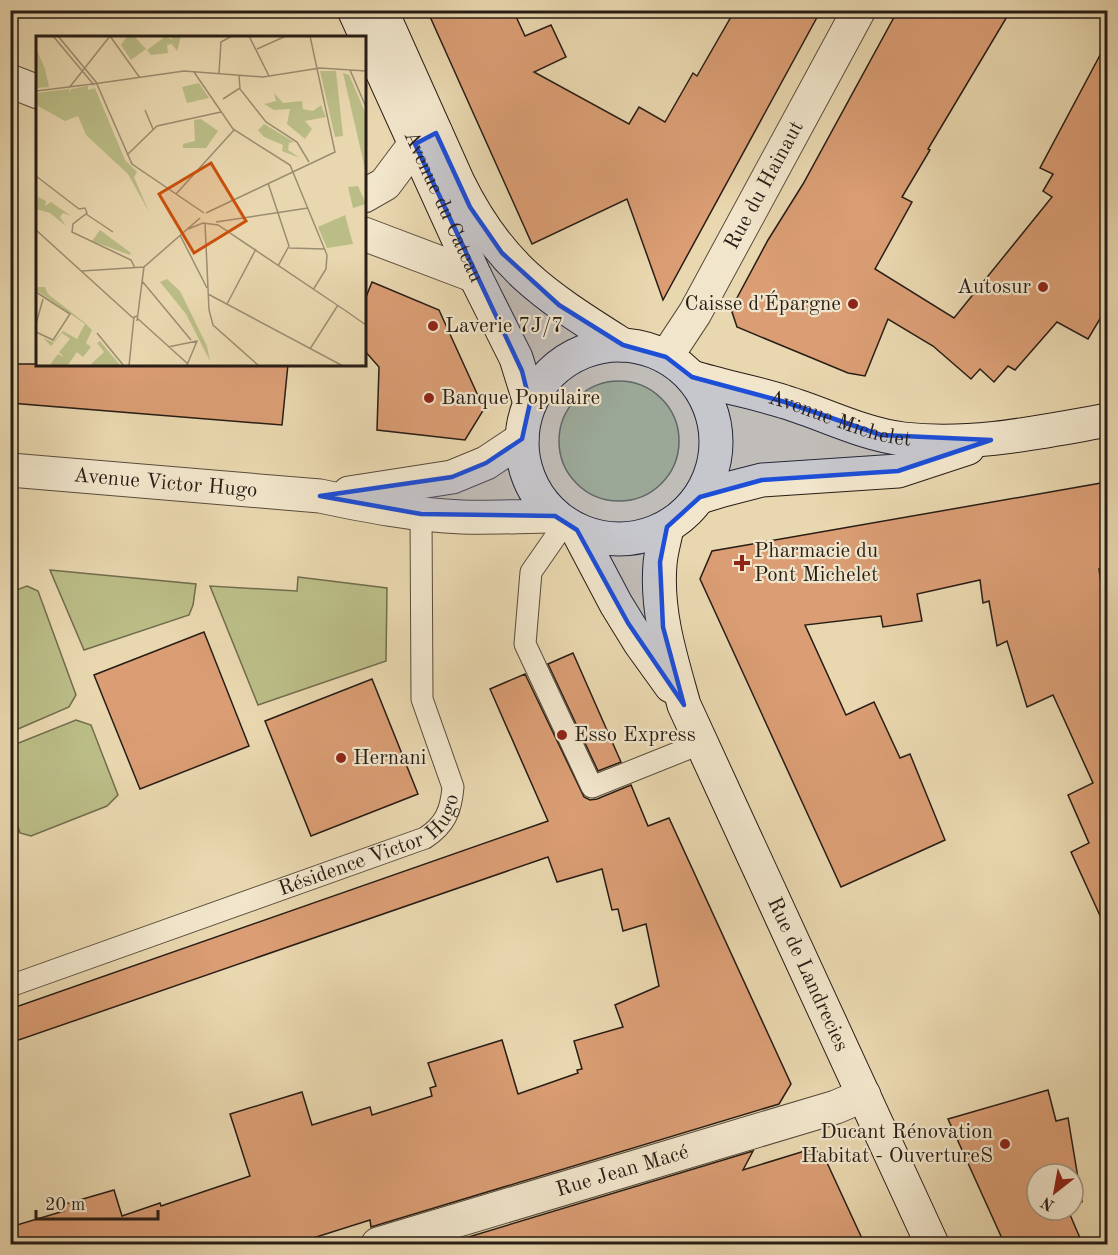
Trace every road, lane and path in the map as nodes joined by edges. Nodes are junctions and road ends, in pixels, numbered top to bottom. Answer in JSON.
{"nodes":[{"id":1,"x":354,"y":10,"type":"edge"},
{"id":2,"x":381,"y":10,"type":"edge"},
{"id":3,"x":859,"y":10,"type":"edge"},
{"id":4,"x":10,"y":81,"type":"edge"},
{"id":5,"x":36,"y":91,"type":"edge"},
{"id":6,"x":426,"y":139,"type":"junction"},
{"id":7,"x":366,"y":195,"type":"edge"},
{"id":8,"x":366,"y":235,"type":"edge"},
{"id":9,"x":475,"y":276,"type":"junction"},
{"id":10,"x":624,"y":345,"type":"junction"},
{"id":11,"x":666,"y":357,"type":"junction"},
{"id":12,"x":692,"y":378,"type":"junction"},
{"id":13,"x":530,"y":402,"type":"junction"},
{"id":14,"x":1107,"y":420,"type":"edge"},
{"id":15,"x":522,"y":439,"type":"junction"},
{"id":16,"x":991,"y":440,"type":"junction"},
{"id":17,"x":10,"y":470,"type":"edge"},
{"id":18,"x":320,"y":496,"type":"junction"},
{"id":19,"x":700,"y":498,"type":"junction"},
{"id":20,"x":421,"y":514,"type":"junction"},
{"id":21,"x":566,"y":523,"type":"junction"},
{"id":22,"x":667,"y":527,"type":"junction"},
{"id":23,"x":684,"y":705,"type":"junction"},
{"id":24,"x":702,"y":743,"type":"junction"},
{"id":25,"x":10,"y":986,"type":"edge"},
{"id":26,"x":864,"y":1095,"type":"junction"},
{"id":27,"x":378,"y":1245,"type":"edge"},
{"id":28,"x":932,"y":1245,"type":"edge"}],
"edges":[{"from":1,"to":6,"type":"main road","name":"Avenue du Cateau"},
{"from":2,"to":6,"type":"main road","name":"Avenue du Cateau"},
{"from":3,"to":11,"type":"main road","name":"Rue du Hainaut"},
{"from":4,"to":5,"type":"main road"},
{"from":6,"to":7,"type":"main road"},
{"from":6,"to":9,"type":"main road","name":"Avenue du Cateau"},
{"from":6,"to":10,"type":"main road","name":"Avenue du Cateau"},
{"from":8,"to":9,"type":"main road"},
{"from":9,"to":13,"type":"main road","name":"Avenue du Cateau"},
{"from":10,"to":11,"type":"main road"},
{"from":10,"to":13,"type":"main road"},
{"from":11,"to":12,"type":"main road"},
{"from":12,"to":16,"type":"main road","name":"Avenue Michelet"},
{"from":12,"to":19,"type":"main road"},
{"from":13,"to":15,"type":"main road"},
{"from":14,"to":16,"type":"main road","name":"Avenue Michelet"},
{"from":15,"to":18,"type":"main road","name":"Avenue Victor Hugo"},
{"from":15,"to":21,"type":"main road"},
{"from":16,"to":19,"type":"main road","name":"Avenue Michelet"},
{"from":17,"to":18,"type":"main road","name":"Avenue Victor Hugo"},
{"from":18,"to":20,"type":"main road","name":"Avenue Victor Hugo"},
{"from":19,"to":22,"type":"main road"},
{"from":20,"to":21,"type":"main road","name":"Avenue Victor Hugo"},
{"from":20,"to":25,"type":"lane","name":"Résidence Victor Hugo"},
{"from":21,"to":22,"type":"main road"},
{"from":21,"to":23,"type":"main road","name":"Rue de Landrecies"},
{"from":21,"to":24,"type":"lane"},
{"from":22,"to":23,"type":"main road","name":"Rue de Landrecies"},
{"from":23,"to":24,"type":"main road","name":"Rue de Landrecies"},
{"from":24,"to":26,"type":"main road","name":"Rue de Landrecies"},
{"from":26,"to":27,"type":"main road","name":"Rue Jean Macé"},
{"from":26,"to":28,"type":"main road","name":"Rue de Landrecies"}]}
